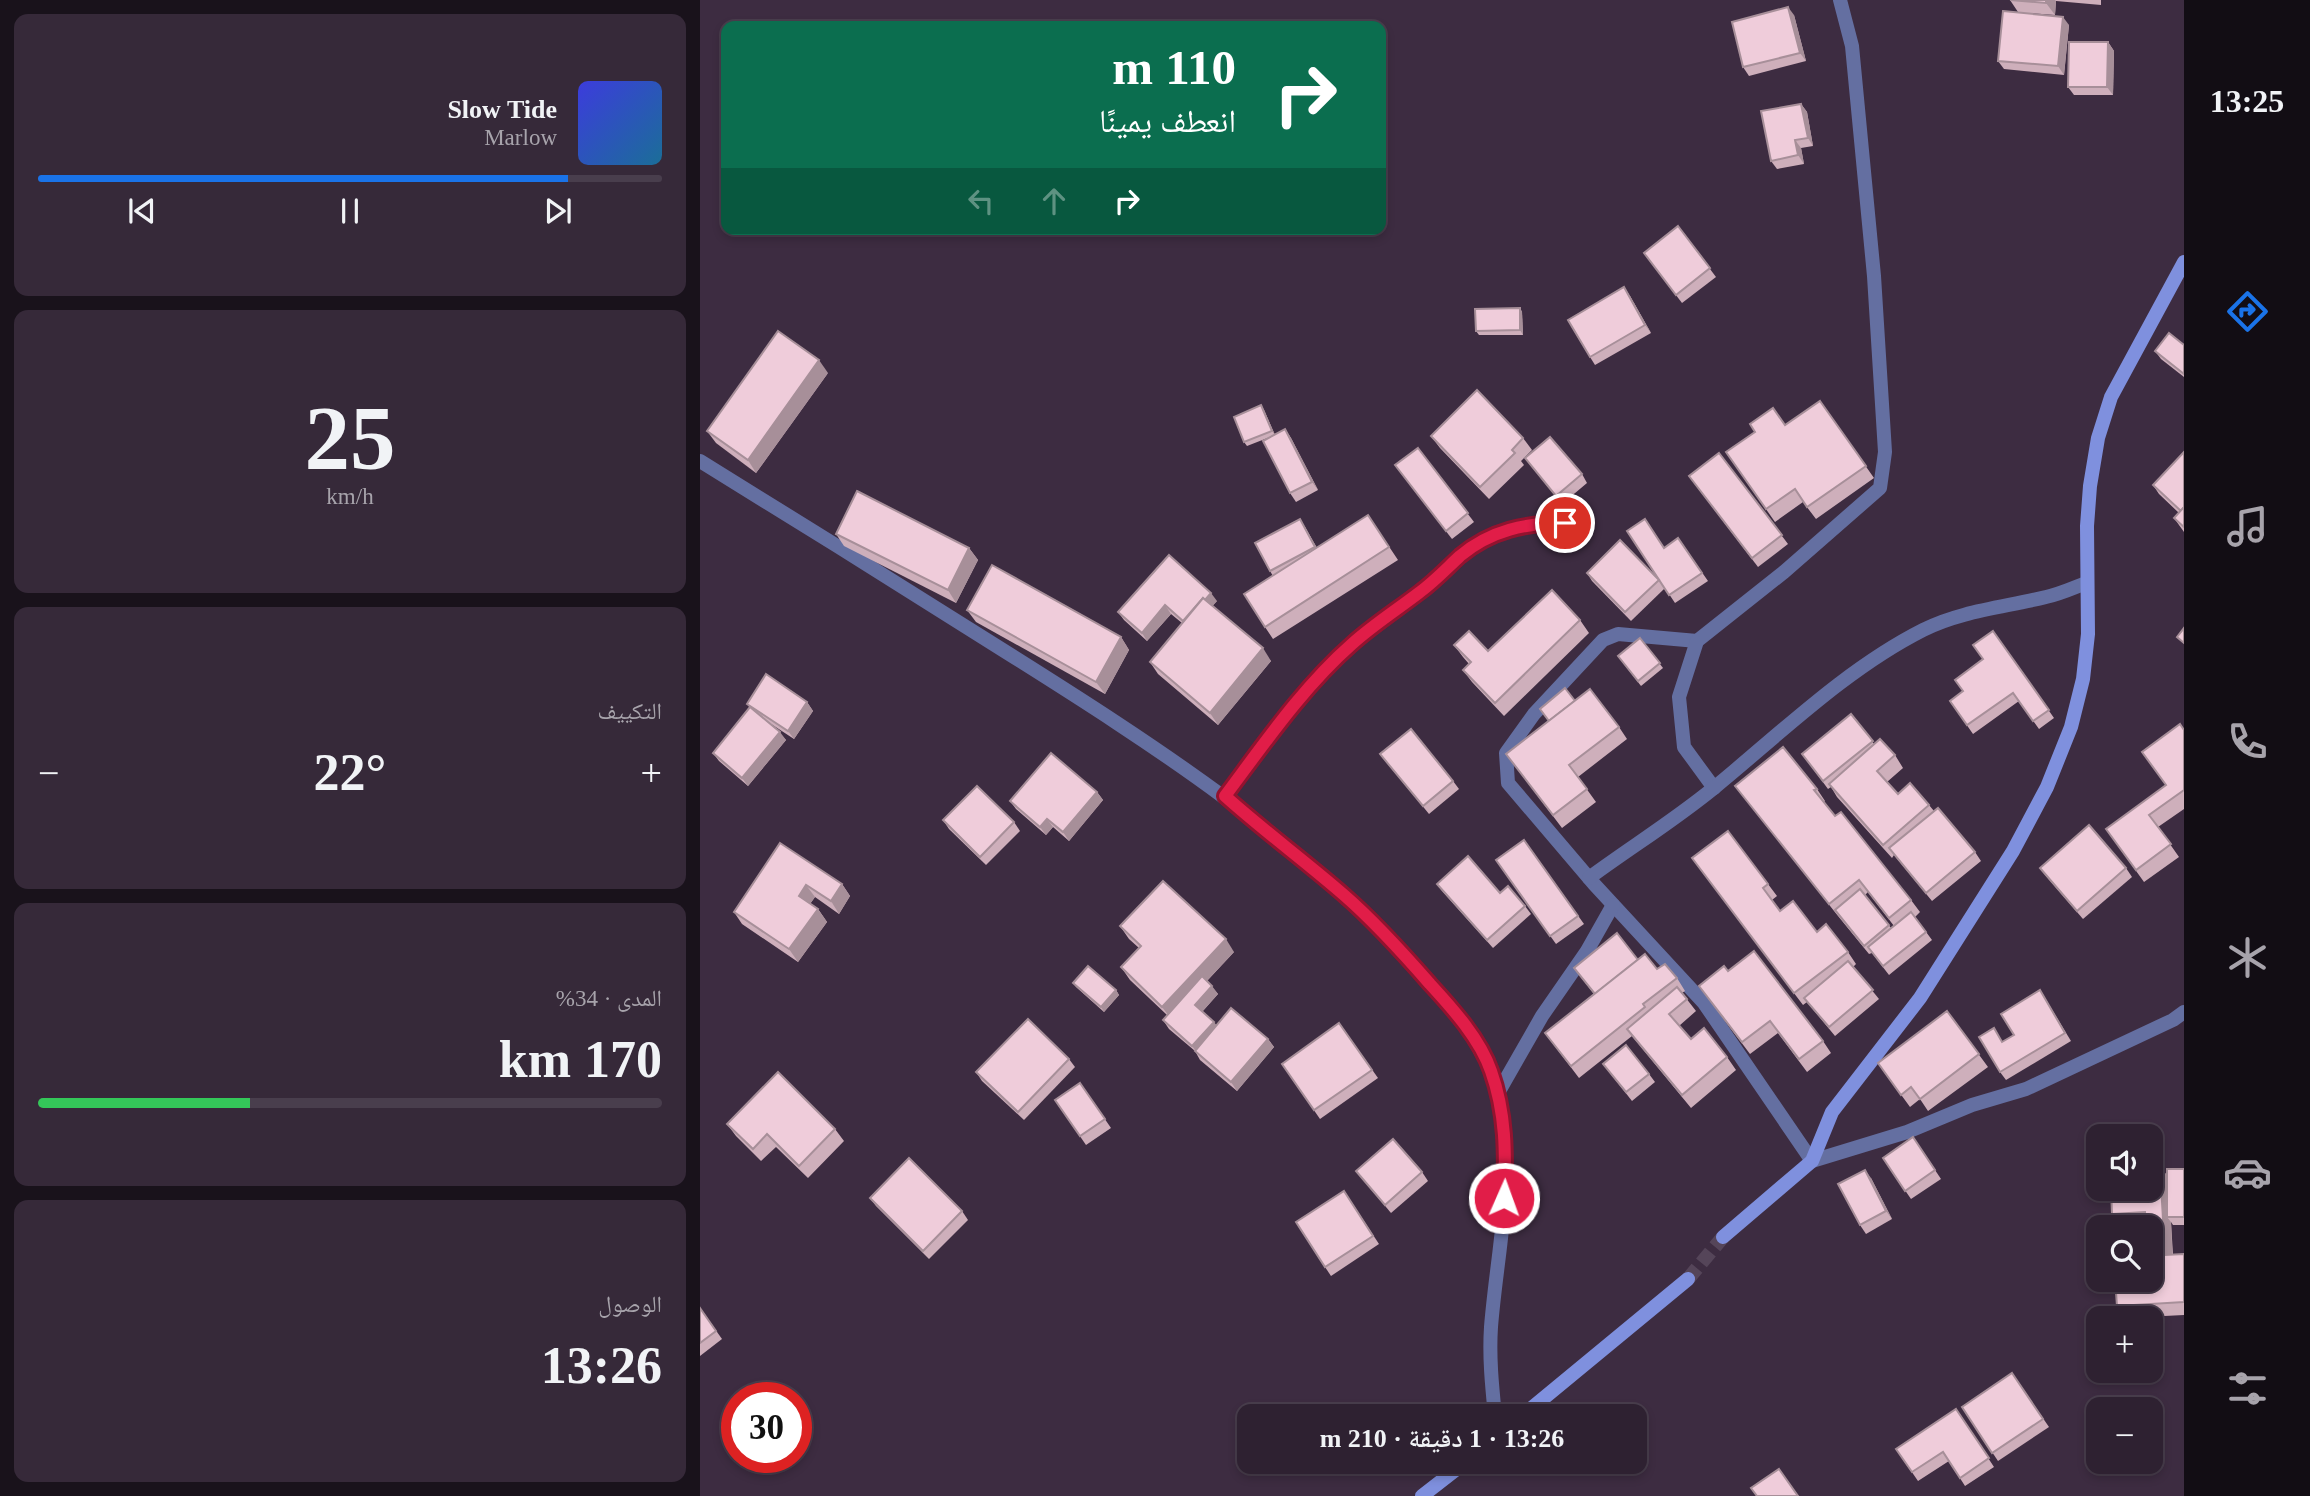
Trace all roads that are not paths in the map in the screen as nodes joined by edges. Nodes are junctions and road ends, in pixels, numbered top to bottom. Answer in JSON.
{"nodes":[{"id":1,"x":1840,"y":0,"type":"edge"},
{"id":2,"x":2184,"y":262,"type":"edge"},
{"id":3,"x":700,"y":461,"type":"edge"},
{"id":4,"x":1565,"y":523,"type":"dead end"},
{"id":5,"x":2086,"y":583,"type":"junction"},
{"id":6,"x":1697,"y":641,"type":"junction"},
{"id":7,"x":1714,"y":788,"type":"junction"},
{"id":8,"x":1225,"y":796,"type":"junction"},
{"id":9,"x":1590,"y":878,"type":"junction"},
{"id":10,"x":1612,"y":905,"type":"junction"},
{"id":11,"x":2184,"y":1012,"type":"edge"},
{"id":12,"x":1498,"y":1093,"type":"junction"},
{"id":13,"x":1812,"y":1161,"type":"junction"},
{"id":14,"x":1723,"y":1237,"type":"tunnel mouth"},
{"id":15,"x":1688,"y":1279,"type":"tunnel mouth"},
{"id":16,"x":1493,"y":1404,"type":"edge"},
{"id":17,"x":1537,"y":1404,"type":"edge"},
{"id":18,"x":1450,"y":1474,"type":"edge"},
{"id":19,"x":1422,"y":1496,"type":"edge"}],
"edges":[{"from":1,"to":6,"type":"street"},
{"from":2,"to":5,"type":"street"},
{"from":3,"to":8,"type":"street"},
{"from":4,"to":8,"type":"street"},
{"from":5,"to":7,"type":"street"},
{"from":5,"to":13,"type":"street"},
{"from":6,"to":7,"type":"street"},
{"from":6,"to":9,"type":"street"},
{"from":7,"to":9,"type":"street"},
{"from":8,"to":12,"type":"street"},
{"from":9,"to":10,"type":"street"},
{"from":10,"to":12,"type":"street"},
{"from":10,"to":13,"type":"street"},
{"from":11,"to":13,"type":"street"},
{"from":12,"to":16,"type":"street"},
{"from":13,"to":14,"type":"street"},
{"from":15,"to":17,"type":"street"},
{"from":18,"to":19,"type":"street"}]}
